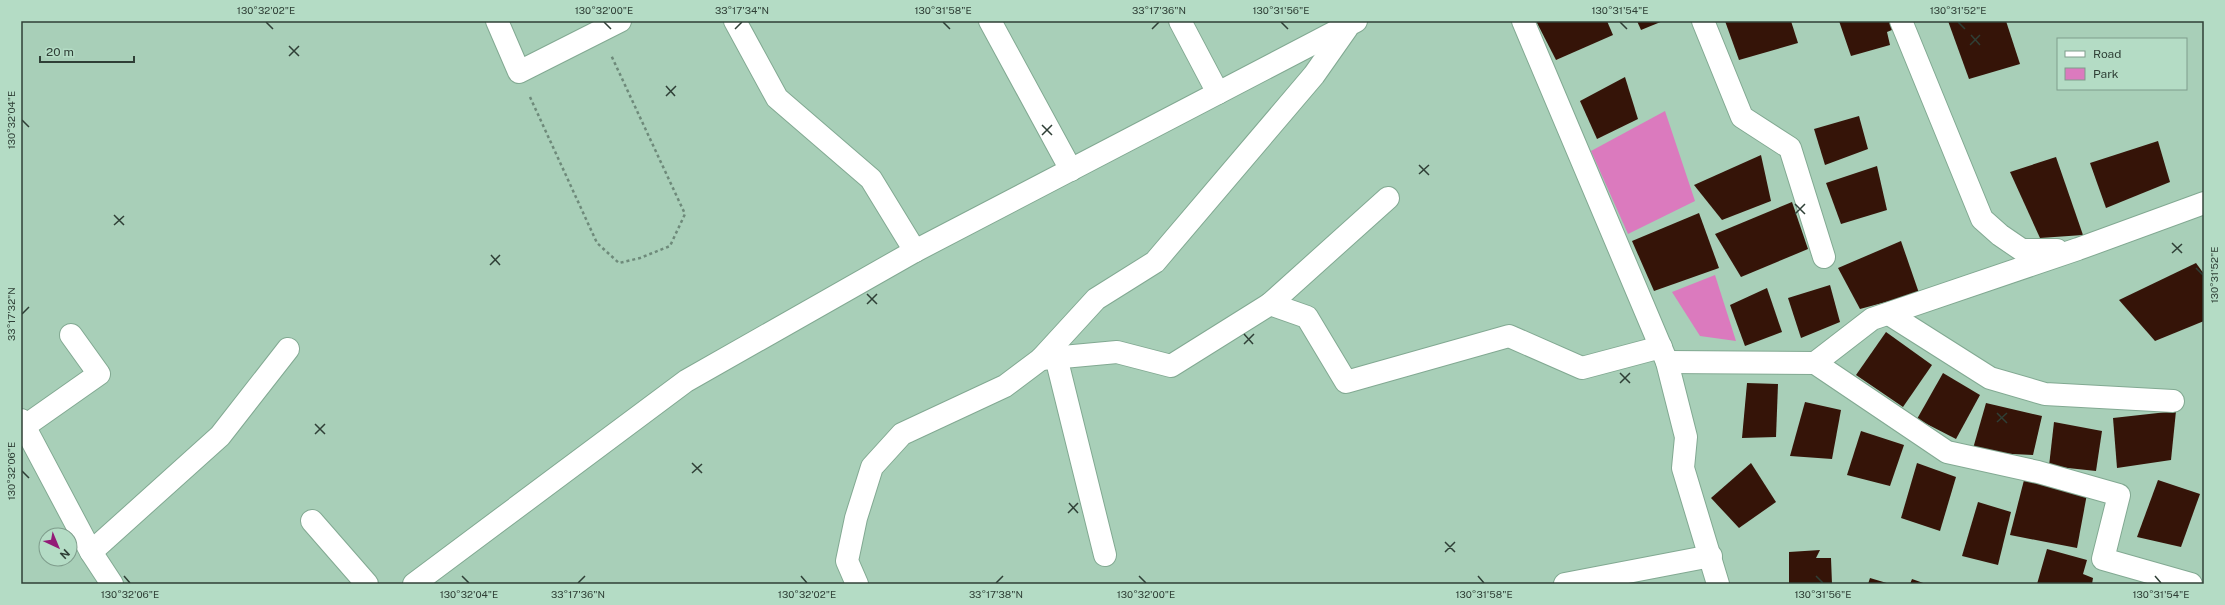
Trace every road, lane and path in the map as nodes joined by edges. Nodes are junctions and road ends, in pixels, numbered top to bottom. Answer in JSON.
{"nodes":[{"id":1,"x":497,"y":21,"type":"edge"},
{"id":2,"x":620,"y":21,"type":"edge"},
{"id":3,"x":735,"y":21,"type":"edge"},
{"id":4,"x":990,"y":21,"type":"edge"},
{"id":5,"x":1180,"y":21,"type":"edge"},
{"id":6,"x":1523,"y":21,"type":"edge"},
{"id":7,"x":1703,"y":21,"type":"edge"},
{"id":8,"x":1901,"y":21,"type":"edge"},
{"id":9,"x":1351,"y":22,"type":"edge"},
{"id":10,"x":600,"y":31,"type":"junction"},
{"id":11,"x":519,"y":72,"type":"junction"},
{"id":12,"x":1218,"y":93,"type":"junction"},
{"id":13,"x":1071,"y":170,"type":"junction"},
{"id":14,"x":1388,"y":198,"type":"dead end"},
{"id":15,"x":2204,"y":203,"type":"edge"},
{"id":16,"x":2078,"y":249,"type":"junction"},
{"id":17,"x":915,"y":251,"type":"junction"},
{"id":18,"x":1824,"y":257,"type":"dead end"},
{"id":19,"x":1270,"y":304,"type":"junction"},
{"id":20,"x":1889,"y":314,"type":"junction"},
{"id":21,"x":71,"y":335,"type":"dead end"},
{"id":22,"x":288,"y":349,"type":"dead end"},
{"id":23,"x":1664,"y":354,"type":"junction"},
{"id":24,"x":1048,"y":358,"type":"junction"},
{"id":25,"x":1815,"y":363,"type":"junction"},
{"id":26,"x":2173,"y":400,"type":"dead end"},
{"id":27,"x":23,"y":423,"type":"edge"},
{"id":28,"x":312,"y":521,"type":"dead end"},
{"id":29,"x":91,"y":552,"type":"junction"},
{"id":30,"x":1105,"y":555,"type":"dead end"},
{"id":31,"x":1711,"y":556,"type":"junction"},
{"id":32,"x":112,"y":584,"type":"edge"},
{"id":33,"x":367,"y":584,"type":"edge"},
{"id":34,"x":414,"y":584,"type":"edge"},
{"id":35,"x":857,"y":584,"type":"edge"},
{"id":36,"x":1566,"y":584,"type":"edge"},
{"id":37,"x":1718,"y":584,"type":"edge"},
{"id":38,"x":2191,"y":584,"type":"edge"}],
"edges":[{"from":1,"to":11,"type":"street"},
{"from":2,"to":10,"type":"street"},
{"from":3,"to":17,"type":"street"},
{"from":4,"to":13,"type":"street"},
{"from":5,"to":12,"type":"street"},
{"from":6,"to":23,"type":"street"},
{"from":7,"to":18,"type":"street"},
{"from":8,"to":16,"type":"street"},
{"from":9,"to":12,"type":"street"},
{"from":9,"to":24,"type":"street"},
{"from":10,"to":11,"type":"street"},
{"from":10,"to":11,"type":"path"},
{"from":12,"to":13,"type":"street"},
{"from":13,"to":17,"type":"street"},
{"from":14,"to":19,"type":"street"},
{"from":15,"to":16,"type":"street"},
{"from":16,"to":20,"type":"street"},
{"from":17,"to":34,"type":"street"},
{"from":19,"to":23,"type":"street"},
{"from":19,"to":24,"type":"street"},
{"from":20,"to":25,"type":"street"},
{"from":20,"to":26,"type":"street"},
{"from":21,"to":27,"type":"street"},
{"from":22,"to":29,"type":"street"},
{"from":23,"to":25,"type":"street"},
{"from":23,"to":31,"type":"street"},
{"from":24,"to":30,"type":"street"},
{"from":24,"to":35,"type":"street"},
{"from":25,"to":38,"type":"street"},
{"from":27,"to":29,"type":"street"},
{"from":28,"to":33,"type":"street"},
{"from":29,"to":32,"type":"street"},
{"from":31,"to":36,"type":"street"},
{"from":31,"to":37,"type":"street"}]}
